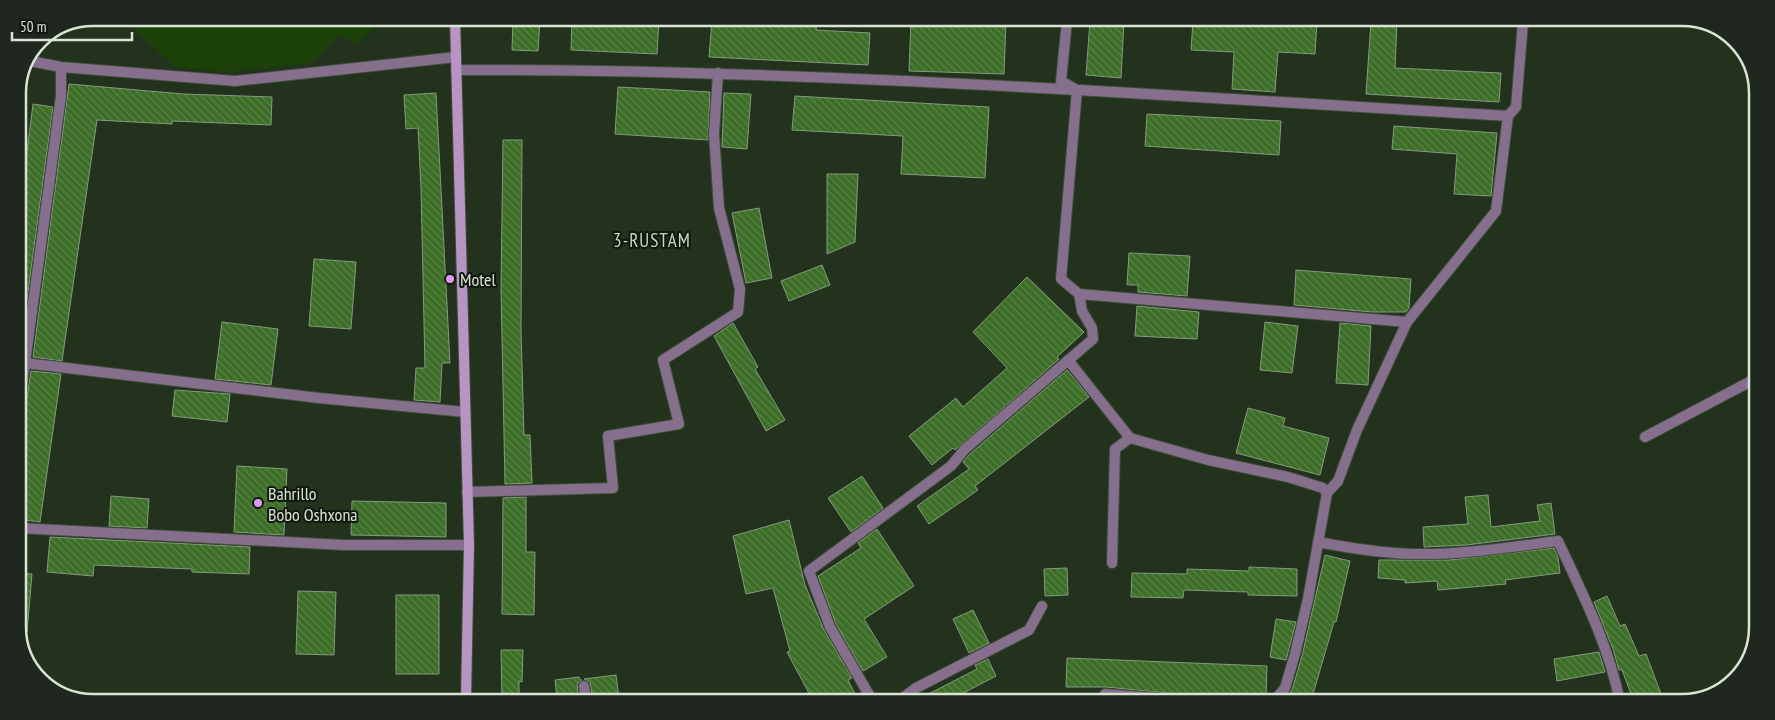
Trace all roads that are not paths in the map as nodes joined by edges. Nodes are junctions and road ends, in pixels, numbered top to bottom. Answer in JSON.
{"nodes":[{"id":1,"x":454,"y":26,"type":"edge"},
{"id":2,"x":1066,"y":26,"type":"edge"},
{"id":3,"x":1523,"y":26,"type":"edge"},
{"id":4,"x":456,"y":57,"type":"junction"},
{"id":5,"x":34,"y":62,"type":"edge"},
{"id":6,"x":61,"y":67,"type":"junction"},
{"id":7,"x":456,"y":70,"type":"junction"},
{"id":8,"x":718,"y":73,"type":"junction"},
{"id":9,"x":1077,"y":90,"type":"junction"},
{"id":10,"x":1508,"y":116,"type":"junction"},
{"id":11,"x":1079,"y":294,"type":"junction"},
{"id":12,"x":1407,"y":322,"type":"junction"},
{"id":13,"x":26,"y":356,"type":"edge"},
{"id":14,"x":1068,"y":360,"type":"junction"},
{"id":15,"x":26,"y":363,"type":"edge"},
{"id":16,"x":1749,"y":382,"type":"edge"},
{"id":17,"x":465,"y":412,"type":"junction"},
{"id":18,"x":1130,"y":438,"type":"junction"},
{"id":19,"x":1645,"y":438,"type":"dead end"},
{"id":20,"x":467,"y":492,"type":"junction"},
{"id":21,"x":1327,"y":493,"type":"junction"},
{"id":22,"x":26,"y":528,"type":"edge"},
{"id":23,"x":1318,"y":542,"type":"junction"},
{"id":24,"x":469,"y":545,"type":"junction"},
{"id":25,"x":1112,"y":563,"type":"dead end"},
{"id":26,"x":1042,"y":606,"type":"dead end"},
{"id":27,"x":584,"y":686,"type":"dead end"},
{"id":28,"x":466,"y":694,"type":"edge"},
{"id":29,"x":585,"y":694,"type":"edge"},
{"id":30,"x":869,"y":694,"type":"edge"},
{"id":31,"x":908,"y":694,"type":"edge"},
{"id":32,"x":1279,"y":694,"type":"edge"},
{"id":33,"x":1618,"y":694,"type":"edge"}],
"edges":[{"from":1,"to":4,"type":"main road"},
{"from":2,"to":9,"type":"street"},
{"from":3,"to":10,"type":"street"},
{"from":4,"to":6,"type":"street"},
{"from":4,"to":7,"type":"main road"},
{"from":5,"to":6,"type":"street"},
{"from":6,"to":13,"type":"street"},
{"from":7,"to":8,"type":"street"},
{"from":7,"to":17,"type":"main road"},
{"from":8,"to":9,"type":"street"},
{"from":8,"to":20,"type":"street"},
{"from":9,"to":10,"type":"street"},
{"from":9,"to":11,"type":"street"},
{"from":10,"to":12,"type":"street"},
{"from":11,"to":12,"type":"street"},
{"from":11,"to":14,"type":"street"},
{"from":12,"to":21,"type":"street"},
{"from":14,"to":18,"type":"street"},
{"from":14,"to":30,"type":"street"},
{"from":15,"to":17,"type":"street"},
{"from":16,"to":19,"type":"street"},
{"from":17,"to":20,"type":"main road"},
{"from":18,"to":21,"type":"street"},
{"from":18,"to":25,"type":"street"},
{"from":20,"to":24,"type":"main road"},
{"from":21,"to":23,"type":"street"},
{"from":22,"to":24,"type":"street"},
{"from":23,"to":32,"type":"street"},
{"from":23,"to":33,"type":"street"},
{"from":24,"to":28,"type":"main road"},
{"from":26,"to":31,"type":"street"},
{"from":27,"to":29,"type":"street"}]}
